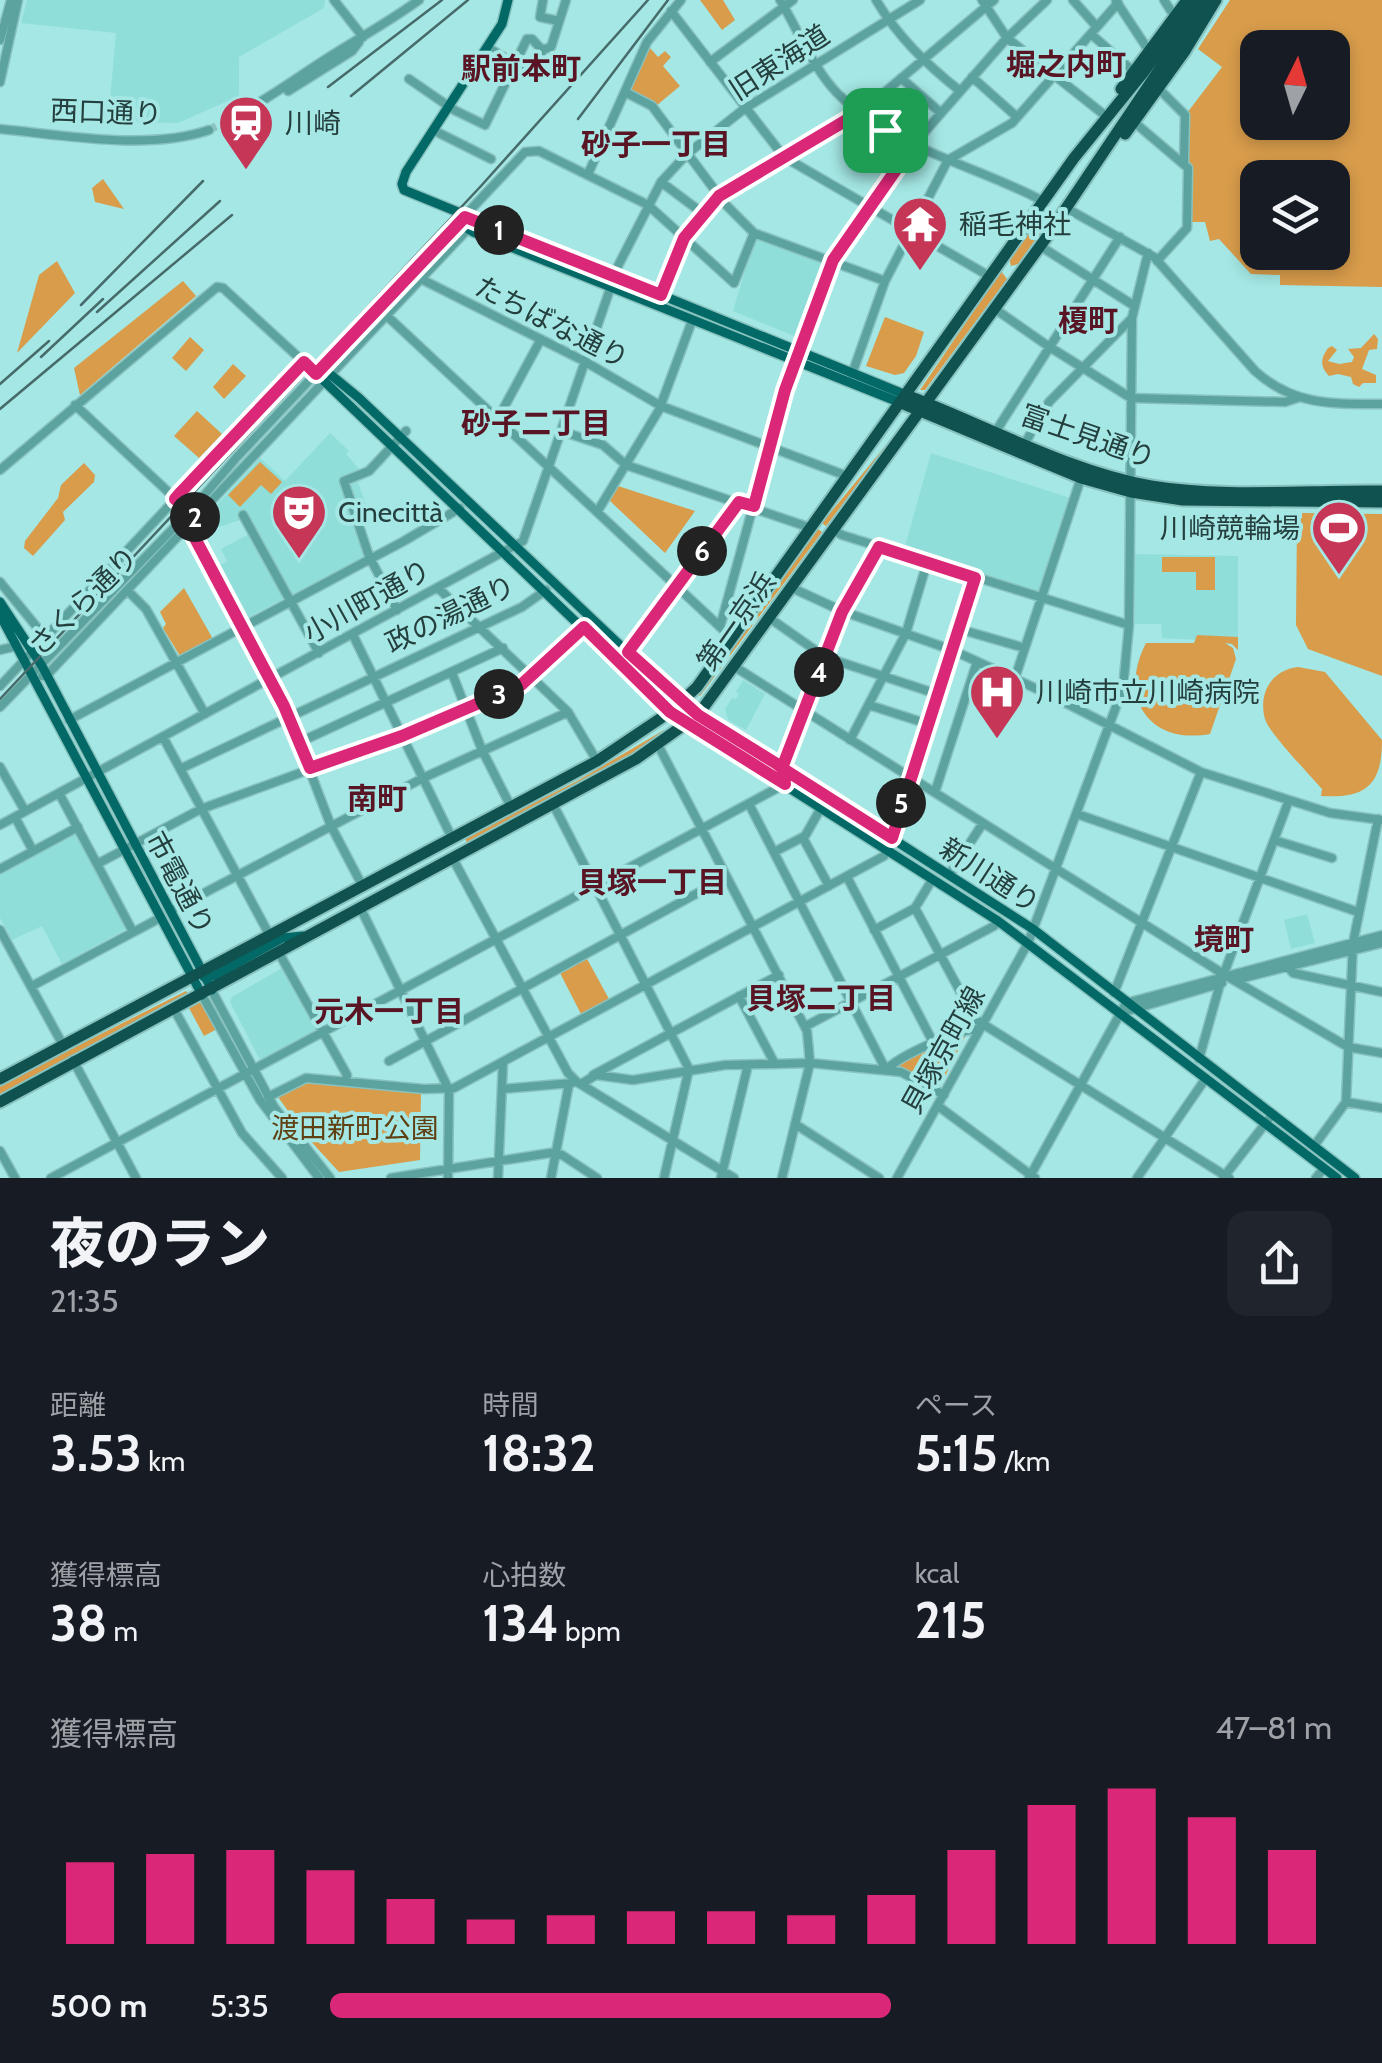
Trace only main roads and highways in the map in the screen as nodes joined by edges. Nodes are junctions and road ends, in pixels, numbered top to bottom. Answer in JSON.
{"nodes":[{"id":1,"x":508,"y":0,"type":"edge"},
{"id":2,"x":1187,"y":0,"type":"edge"},
{"id":3,"x":1196,"y":0,"type":"edge"},
{"id":4,"x":1206,"y":0,"type":"edge"},
{"id":5,"x":1216,"y":0,"type":"edge"},
{"id":6,"x":1186,"y":22,"type":"junction"},
{"id":7,"x":1074,"y":158,"type":"junction"},
{"id":8,"x":1093,"y":172,"type":"junction"},
{"id":9,"x":1046,"y":197,"type":"junction"},
{"id":10,"x":1066,"y":208,"type":"junction"},
{"id":11,"x":465,"y":217,"type":"junction"},
{"id":12,"x":1058,"y":220,"type":"junction"},
{"id":13,"x":1005,"y":254,"type":"junction"},
{"id":14,"x":1027,"y":265,"type":"junction"},
{"id":15,"x":612,"y":281,"type":"junction"},
{"id":16,"x":719,"y":326,"type":"junction"},
{"id":17,"x":796,"y":357,"type":"junction"},
{"id":18,"x":324,"y":374,"type":"road end"},
{"id":19,"x":903,"y":399,"type":"junction"},
{"id":20,"x":923,"y":408,"type":"junction"},
{"id":21,"x":399,"y":438,"type":"junction"},
{"id":22,"x":1131,"y":487,"type":"junction"},
{"id":23,"x":1382,"y":491,"type":"edge"},
{"id":24,"x":1382,"y":502,"type":"edge"},
{"id":25,"x":515,"y":547,"type":"junction"},
{"id":26,"x":0,"y":602,"type":"edge"},
{"id":27,"x":0,"y":615,"type":"edge"},
{"id":28,"x":682,"y":703,"type":"junction"},
{"id":29,"x":670,"y":712,"type":"junction"},
{"id":30,"x":698,"y":715,"type":"junction"},
{"id":31,"x":687,"y":724,"type":"junction"},
{"id":32,"x":782,"y":768,"type":"junction"},
{"id":33,"x":91,"y":775,"type":"junction"},
{"id":34,"x":785,"y":784,"type":"junction"},
{"id":35,"x":948,"y":875,"type":"junction"},
{"id":36,"x":936,"y":883,"type":"junction"},
{"id":37,"x":1004,"y":910,"type":"junction"},
{"id":38,"x":998,"y":921,"type":"junction"},
{"id":39,"x":306,"y":936,"type":"junction"},
{"id":40,"x":1062,"y":952,"type":"junction"},
{"id":41,"x":1054,"y":962,"type":"junction"},
{"id":42,"x":200,"y":976,"type":"junction"},
{"id":43,"x":207,"y":993,"type":"junction"},
{"id":44,"x":1196,"y":1064,"type":"junction"},
{"id":45,"x":0,"y":1079,"type":"edge"},
{"id":46,"x":0,"y":1102,"type":"edge"},
{"id":47,"x":1327,"y":1164,"type":"junction"},
{"id":48,"x":1336,"y":1178,"type":"edge"},
{"id":49,"x":1355,"y":1178,"type":"edge"}],
"edges":[{"from":1,"to":11,"type":"main road"},
{"from":2,"to":7,"type":"highway"},
{"from":3,"to":6,"type":"highway","name":"第一京浜"},
{"from":4,"to":6,"type":"highway","name":"第一京浜"},
{"from":5,"to":8,"type":"highway"},
{"from":6,"to":7,"type":"highway","name":"第一京浜"},
{"from":6,"to":8,"type":"highway","name":"第一京浜"},
{"from":7,"to":9,"type":"highway","name":"第一京浜"},
{"from":8,"to":10,"type":"highway","name":"第一京浜"},
{"from":9,"to":10,"type":"highway"},
{"from":9,"to":12,"type":"highway"},
{"from":9,"to":13,"type":"highway","name":"第一京浜"},
{"from":10,"to":12,"type":"highway","name":"第一京浜"},
{"from":11,"to":15,"type":"main road"},
{"from":11,"to":15,"type":"main road"},
{"from":12,"to":14,"type":"highway","name":"第一京浜"},
{"from":13,"to":14,"type":"highway"},
{"from":13,"to":19,"type":"highway","name":"第一京浜"},
{"from":14,"to":20,"type":"highway","name":"第一京浜"},
{"from":15,"to":16,"type":"main road"},
{"from":15,"to":16,"type":"main road"},
{"from":16,"to":17,"type":"main road"},
{"from":17,"to":19,"type":"main road"},
{"from":17,"to":19,"type":"main road"},
{"from":18,"to":21,"type":"main road","name":"新川通り"},
{"from":19,"to":20,"type":"highway","name":"富士見通り"},
{"from":19,"to":28,"type":"highway","name":"第一京浜"},
{"from":20,"to":22,"type":"highway","name":"富士見通り"},
{"from":20,"to":22,"type":"highway","name":"富士見通り"},
{"from":20,"to":30,"type":"highway","name":"第一京浜"},
{"from":21,"to":25,"type":"main road","name":"新川通り"},
{"from":21,"to":25,"type":"main road","name":"新川通り"},
{"from":22,"to":23,"type":"highway","name":"富士見通り"},
{"from":22,"to":24,"type":"highway","name":"富士見通り"},
{"from":25,"to":28,"type":"main road","name":"新川通り"},
{"from":25,"to":29,"type":"main road","name":"新川通り"},
{"from":26,"to":33,"type":"main road","name":"市電通り"},
{"from":27,"to":33,"type":"main road","name":"市電通り"},
{"from":28,"to":29,"type":"highway","name":"第一京浜"},
{"from":28,"to":30,"type":"main road","name":"新川通り"},
{"from":29,"to":31,"type":"main road","name":"新川通り"},
{"from":29,"to":42,"type":"highway","name":"第一京浜"},
{"from":30,"to":31,"type":"highway","name":"第一京浜"},
{"from":30,"to":32,"type":"main road","name":"新川通り"},
{"from":31,"to":34,"type":"main road","name":"新川通り"},
{"from":31,"to":39,"type":"highway","name":"第一京浜"},
{"from":32,"to":34,"type":"main road"},
{"from":32,"to":35,"type":"main road","name":"新川通り"},
{"from":33,"to":42,"type":"main road","name":"市電通り"},
{"from":33,"to":42,"type":"main road","name":"市電通り"},
{"from":34,"to":36,"type":"main road","name":"新川通り"},
{"from":35,"to":36,"type":"main road"},
{"from":35,"to":37,"type":"main road","name":"新川通り"},
{"from":36,"to":38,"type":"main road","name":"新川通り"},
{"from":37,"to":38,"type":"main road"},
{"from":37,"to":40,"type":"main road","name":"新川通り"},
{"from":38,"to":41,"type":"main road","name":"新川通り"},
{"from":39,"to":42,"type":"main road"},
{"from":39,"to":43,"type":"highway","name":"第一京浜"},
{"from":40,"to":41,"type":"main road"},
{"from":40,"to":44,"type":"main road","name":"新川通り"},
{"from":41,"to":44,"type":"main road","name":"新川通り"},
{"from":42,"to":43,"type":"main road","name":"市電通り"},
{"from":42,"to":45,"type":"highway","name":"第一京浜"},
{"from":43,"to":46,"type":"highway","name":"第一京浜"},
{"from":44,"to":47,"type":"main road","name":"新川通り"},
{"from":47,"to":48,"type":"main road","name":"新川通り"},
{"from":47,"to":49,"type":"main road","name":"新川通り"}]}
